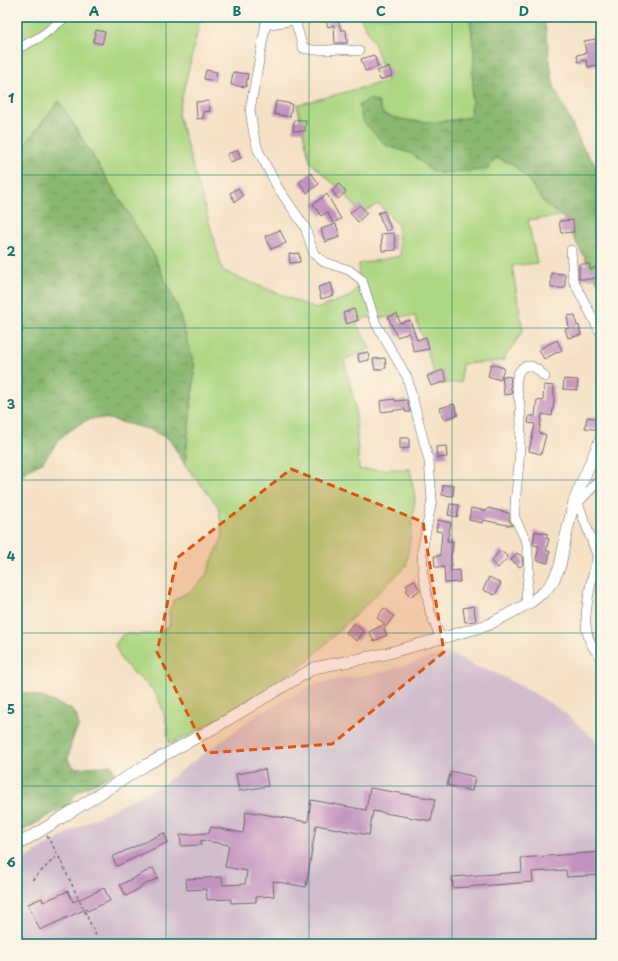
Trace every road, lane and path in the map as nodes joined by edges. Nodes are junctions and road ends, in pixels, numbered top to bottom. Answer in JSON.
{"nodes":[{"id":1,"x":64,"y":17,"type":"edge"},
{"id":2,"x":266,"y":21,"type":"edge"},
{"id":3,"x":17,"y":49,"type":"edge"},
{"id":4,"x":359,"y":51,"type":"dead end"},
{"id":5,"x":571,"y":250,"type":"dead end"},
{"id":6,"x":601,"y":334,"type":"edge"},
{"id":7,"x":545,"y":377,"type":"dead end"},
{"id":8,"x":601,"y":438,"type":"edge"},
{"id":9,"x":601,"y":478,"type":"edge"},
{"id":10,"x":576,"y":502,"type":"junction"},
{"id":11,"x":599,"y":551,"type":"edge"},
{"id":12,"x":527,"y":604,"type":"junction"},
{"id":13,"x":441,"y":639,"type":"junction"},
{"id":14,"x":601,"y":657,"type":"edge"},
{"id":15,"x":50,"y":839,"type":"dead end"},
{"id":16,"x":17,"y":845,"type":"edge"},
{"id":17,"x":58,"y":855,"type":"junction"},
{"id":18,"x":32,"y":880,"type":"dead end"},
{"id":19,"x":100,"y":944,"type":"edge"}],
"edges":[{"from":1,"to":3,"type":"street"},
{"from":2,"to":4,"type":"street"},
{"from":2,"to":13,"type":"street"},
{"from":5,"to":6,"type":"street"},
{"from":7,"to":12,"type":"street"},
{"from":8,"to":10,"type":"street"},
{"from":9,"to":10,"type":"street"},
{"from":10,"to":11,"type":"street"},
{"from":10,"to":12,"type":"street"},
{"from":11,"to":14,"type":"street"},
{"from":12,"to":13,"type":"street"},
{"from":13,"to":16,"type":"street"},
{"from":15,"to":17,"type":"path"},
{"from":17,"to":18,"type":"path"},
{"from":17,"to":19,"type":"path"}]}
